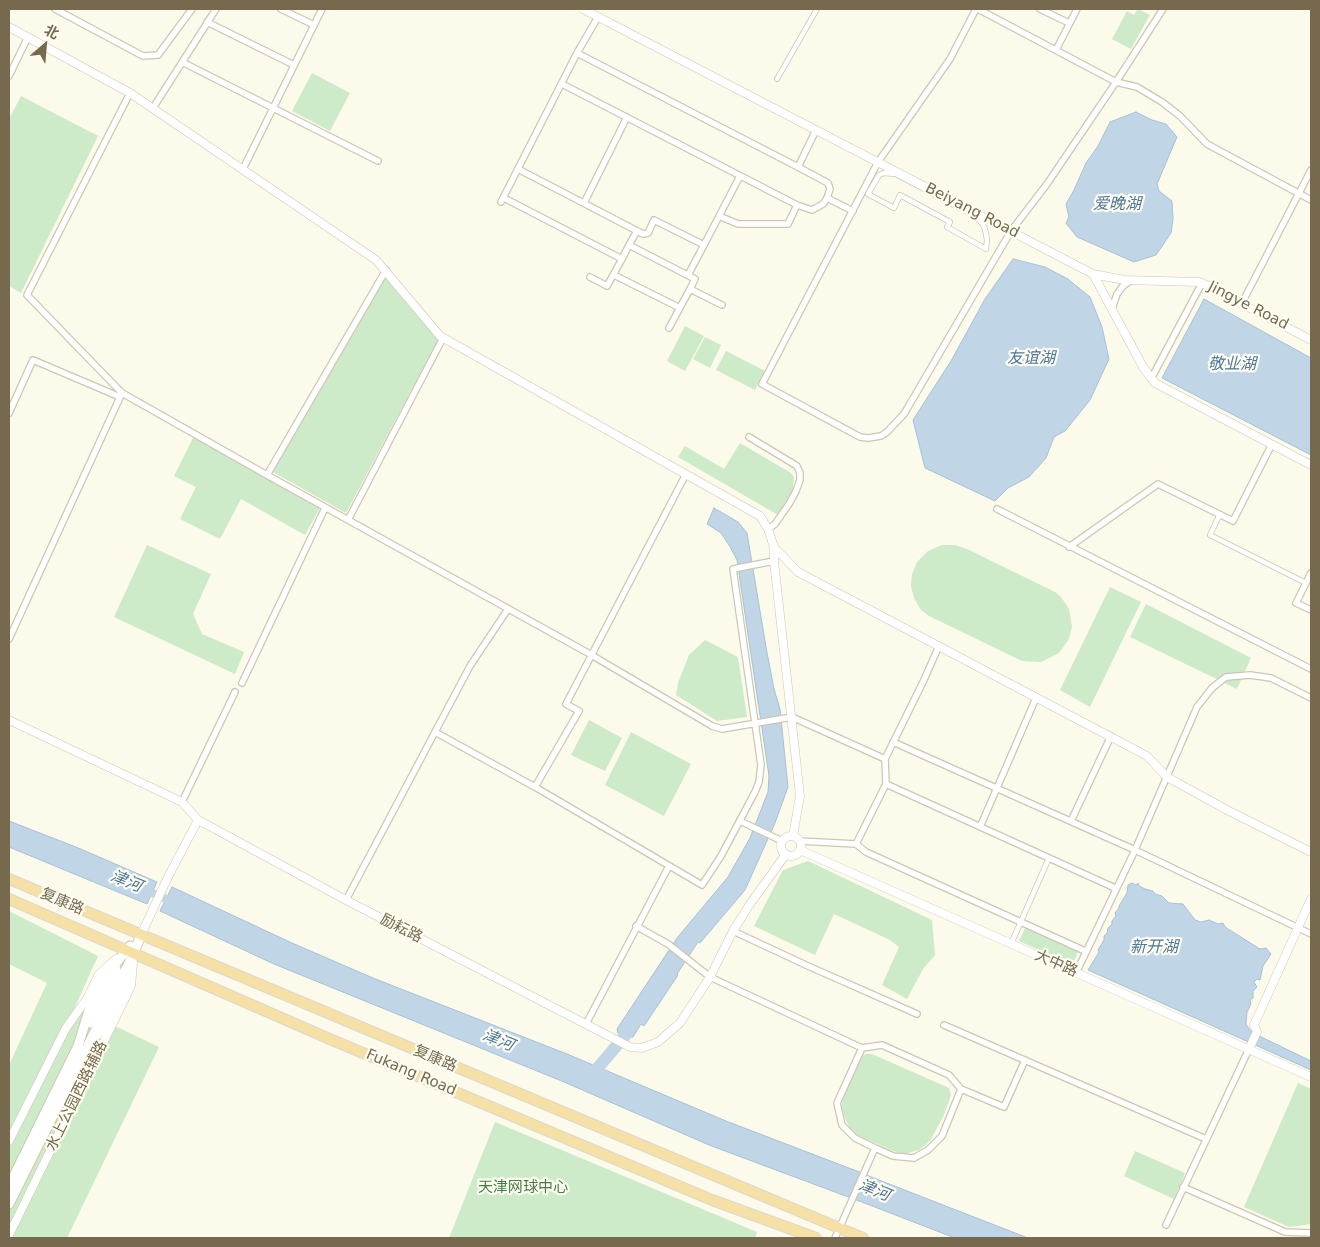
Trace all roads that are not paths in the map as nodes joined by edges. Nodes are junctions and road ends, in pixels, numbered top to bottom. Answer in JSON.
{"nodes":[{"id":1,"x":55,"y":9,"type":"edge"},
{"id":2,"x":192,"y":9,"type":"edge"},
{"id":3,"x":216,"y":9,"type":"edge"},
{"id":4,"x":281,"y":9,"type":"edge"},
{"id":5,"x":322,"y":9,"type":"edge"},
{"id":6,"x":583,"y":9,"type":"edge"},
{"id":7,"x":817,"y":9,"type":"edge"},
{"id":8,"x":977,"y":9,"type":"edge"},
{"id":9,"x":1040,"y":9,"type":"edge"},
{"id":10,"x":1076,"y":9,"type":"edge"},
{"id":11,"x":1164,"y":9,"type":"edge"},
{"id":12,"x":598,"y":17,"type":"junction"},
{"id":13,"x":207,"y":22,"type":"junction"},
{"id":14,"x":1069,"y":23,"type":"junction"},
{"id":15,"x":314,"y":25,"type":"junction"},
{"id":16,"x":9,"y":27,"type":"edge"},
{"id":17,"x":28,"y":38,"type":"junction"},
{"id":18,"x":1056,"y":50,"type":"junction"},
{"id":19,"x":577,"y":54,"type":"junction"},
{"id":20,"x":182,"y":62,"type":"junction"},
{"id":21,"x":294,"y":65,"type":"junction"},
{"id":22,"x":9,"y":76,"type":"edge"},
{"id":23,"x":777,"y":79,"type":"dead end"},
{"id":24,"x":1116,"y":82,"type":"junction"},
{"id":25,"x":562,"y":84,"type":"junction"},
{"id":26,"x":130,"y":93,"type":"junction"},
{"id":27,"x":274,"y":107,"type":"junction"},
{"id":28,"x":153,"y":108,"type":"junction"},
{"id":29,"x":627,"y":117,"type":"junction"},
{"id":30,"x":816,"y":130,"type":"junction"},
{"id":31,"x":378,"y":161,"type":"dead end"},
{"id":32,"x":878,"y":162,"type":"junction"},
{"id":33,"x":798,"y":167,"type":"junction"},
{"id":34,"x":243,"y":169,"type":"junction"},
{"id":35,"x":518,"y":169,"type":"junction"},
{"id":36,"x":1311,"y":170,"type":"edge"},
{"id":37,"x":890,"y":173,"type":"joint"},
{"id":38,"x":739,"y":178,"type":"dead end"},
{"id":39,"x":1299,"y":193,"type":"junction"},
{"id":40,"x":827,"y":198,"type":"junction"},
{"id":41,"x":1311,"y":200,"type":"edge"},
{"id":42,"x":584,"y":203,"type":"junction"},
{"id":43,"x":797,"y":205,"type":"junction"},
{"id":44,"x":853,"y":211,"type":"junction"},
{"id":45,"x":719,"y":216,"type":"junction"},
{"id":46,"x":637,"y":230,"type":"junction"},
{"id":47,"x":1011,"y":231,"type":"junction"},
{"id":48,"x":630,"y":245,"type":"junction"},
{"id":49,"x":704,"y":245,"type":"junction"},
{"id":50,"x":622,"y":259,"type":"junction"},
{"id":51,"x":386,"y":270,"type":"junction"},
{"id":52,"x":1093,"y":274,"type":"junction"},
{"id":53,"x":614,"y":275,"type":"junction"},
{"id":54,"x":688,"y":275,"type":"junction"},
{"id":55,"x":590,"y":277,"type":"dead end"},
{"id":56,"x":1131,"y":280,"type":"junction"},
{"id":57,"x":1202,"y":283,"type":"junction"},
{"id":58,"x":690,"y":289,"type":"junction"},
{"id":59,"x":1242,"y":303,"type":"junction"},
{"id":60,"x":722,"y":306,"type":"dead end"},
{"id":61,"x":680,"y":308,"type":"junction"},
{"id":62,"x":1112,"y":309,"type":"junction"},
{"id":63,"x":669,"y":328,"type":"dead end"},
{"id":64,"x":443,"y":338,"type":"junction"},
{"id":65,"x":1311,"y":340,"type":"edge"},
{"id":66,"x":1151,"y":379,"type":"junction"},
{"id":67,"x":121,"y":395,"type":"junction"},
{"id":68,"x":9,"y":413,"type":"edge"},
{"id":69,"x":749,"y":437,"type":"dead end"},
{"id":70,"x":1272,"y":444,"type":"junction"},
{"id":71,"x":1311,"y":465,"type":"edge"},
{"id":72,"x":686,"y":474,"type":"junction"},
{"id":73,"x":267,"y":475,"type":"junction"},
{"id":74,"x":325,"y":508,"type":"junction"},
{"id":75,"x":997,"y":510,"type":"dead end"},
{"id":76,"x":1220,"y":514,"type":"junction"},
{"id":77,"x":348,"y":520,"type":"junction"},
{"id":78,"x":768,"y":529,"type":"junction"},
{"id":79,"x":774,"y":547,"type":"junction"},
{"id":80,"x":1069,"y":547,"type":"junction"},
{"id":81,"x":774,"y":561,"type":"junction"},
{"id":82,"x":1311,"y":573,"type":"edge"},
{"id":83,"x":1306,"y":583,"type":"junction"},
{"id":84,"x":508,"y":608,"type":"junction"},
{"id":85,"x":1311,"y":610,"type":"edge"},
{"id":86,"x":9,"y":639,"type":"edge"},
{"id":87,"x":939,"y":646,"type":"junction"},
{"id":88,"x":592,"y":655,"type":"junction"},
{"id":89,"x":1311,"y":669,"type":"edge"},
{"id":90,"x":242,"y":683,"type":"dead end"},
{"id":91,"x":234,"y":692,"type":"dead end"},
{"id":92,"x":1036,"y":698,"type":"junction"},
{"id":93,"x":1311,"y":698,"type":"edge"},
{"id":94,"x":792,"y":717,"type":"junction"},
{"id":95,"x":9,"y":720,"type":"edge"},
{"id":96,"x":754,"y":724,"type":"junction"},
{"id":97,"x":435,"y":732,"type":"junction"},
{"id":98,"x":1111,"y":736,"type":"junction"},
{"id":99,"x":893,"y":742,"type":"junction"},
{"id":100,"x":884,"y":759,"type":"junction"},
{"id":101,"x":1167,"y":777,"type":"junction"},
{"id":102,"x":886,"y":784,"type":"junction"},
{"id":103,"x":535,"y":787,"type":"junction"},
{"id":104,"x":997,"y":788,"type":"junction"},
{"id":105,"x":182,"y":802,"type":"junction"},
{"id":106,"x":198,"y":820,"type":"junction"},
{"id":107,"x":740,"y":821,"type":"junction"},
{"id":108,"x":1071,"y":821,"type":"junction"},
{"id":109,"x":980,"y":827,"type":"junction"},
{"id":110,"x":796,"y":839,"type":"junction"},
{"id":111,"x":782,"y":842,"type":"junction"},
{"id":112,"x":856,"y":844,"type":"junction"},
{"id":113,"x":800,"y":850,"type":"junction"},
{"id":114,"x":1135,"y":850,"type":"junction"},
{"id":115,"x":1311,"y":852,"type":"edge"},
{"id":116,"x":786,"y":854,"type":"junction"},
{"id":117,"x":1048,"y":858,"type":"junction"},
{"id":118,"x":669,"y":866,"type":"junction"},
{"id":119,"x":9,"y":879,"type":"edge"},
{"id":120,"x":1115,"y":888,"type":"junction"},
{"id":121,"x":1311,"y":899,"type":"edge"},
{"id":122,"x":9,"y":900,"type":"edge"},
{"id":123,"x":346,"y":900,"type":"junction"},
{"id":124,"x":1021,"y":923,"type":"junction"},
{"id":125,"x":636,"y":926,"type":"junction"},
{"id":126,"x":1298,"y":928,"type":"junction"},
{"id":127,"x":733,"y":931,"type":"junction"},
{"id":128,"x":1311,"y":934,"type":"edge"},
{"id":129,"x":141,"y":935,"type":"junction"},
{"id":130,"x":1011,"y":944,"type":"junction"},
{"id":131,"x":1085,"y":951,"type":"junction"},
{"id":132,"x":129,"y":953,"type":"junction"},
{"id":133,"x":1076,"y":973,"type":"junction"},
{"id":134,"x":710,"y":976,"type":"junction"},
{"id":135,"x":918,"y":1014,"type":"dead end"},
{"id":136,"x":586,"y":1024,"type":"junction"},
{"id":137,"x":944,"y":1025,"type":"dead end"},
{"id":138,"x":82,"y":1047,"type":"junction"},
{"id":139,"x":1250,"y":1047,"type":"junction"},
{"id":140,"x":862,"y":1048,"type":"junction"},
{"id":141,"x":1025,"y":1060,"type":"junction"},
{"id":142,"x":1311,"y":1077,"type":"edge"},
{"id":143,"x":961,"y":1089,"type":"junction"},
{"id":144,"x":1206,"y":1139,"type":"junction"},
{"id":145,"x":9,"y":1141,"type":"edge"},
{"id":146,"x":875,"y":1148,"type":"junction"},
{"id":147,"x":9,"y":1186,"type":"edge"},
{"id":148,"x":1183,"y":1187,"type":"junction"},
{"id":149,"x":9,"y":1204,"type":"edge"},
{"id":150,"x":1166,"y":1225,"type":"dead end"},
{"id":151,"x":1311,"y":1233,"type":"edge"},
{"id":152,"x":838,"y":1234,"type":"edge"},
{"id":153,"x":9,"y":1235,"type":"edge"},
{"id":154,"x":816,"y":1238,"type":"edge"},
{"id":155,"x":863,"y":1238,"type":"edge"}],
"edges":[{"from":1,"to":2,"type":"street"},
{"from":3,"to":13,"type":"street"},
{"from":4,"to":15,"type":"street"},
{"from":5,"to":15,"type":"street"},
{"from":6,"to":12,"type":"street","name":"Beiyang Road"},
{"from":7,"to":23,"type":"street"},
{"from":8,"to":18,"type":"street"},
{"from":8,"to":32,"type":"street"},
{"from":9,"to":14,"type":"street"},
{"from":10,"to":14,"type":"street"},
{"from":11,"to":24,"type":"street"},
{"from":12,"to":19,"type":"street"},
{"from":12,"to":30,"type":"street","name":"Beiyang Road"},
{"from":13,"to":20,"type":"street"},
{"from":13,"to":21,"type":"street"},
{"from":14,"to":18,"type":"street"},
{"from":15,"to":21,"type":"street"},
{"from":16,"to":17,"type":"street"},
{"from":17,"to":22,"type":"street"},
{"from":17,"to":26,"type":"street"},
{"from":18,"to":24,"type":"street"},
{"from":19,"to":25,"type":"street"},
{"from":19,"to":33,"type":"street"},
{"from":20,"to":27,"type":"street"},
{"from":20,"to":28,"type":"street"},
{"from":21,"to":27,"type":"street"},
{"from":24,"to":39,"type":"street"},
{"from":24,"to":47,"type":"street"},
{"from":25,"to":29,"type":"street"},
{"from":25,"to":35,"type":"street"},
{"from":26,"to":28,"type":"street"},
{"from":26,"to":67,"type":"street"},
{"from":27,"to":31,"type":"street"},
{"from":27,"to":34,"type":"street"},
{"from":28,"to":34,"type":"street"},
{"from":29,"to":42,"type":"street"},
{"from":29,"to":43,"type":"street"},
{"from":30,"to":32,"type":"street","name":"Beiyang Road"},
{"from":30,"to":33,"type":"street"},
{"from":32,"to":44,"type":"street"},
{"from":32,"to":47,"type":"street","name":"Beiyang Road"},
{"from":33,"to":40,"type":"street"},
{"from":34,"to":51,"type":"street"},
{"from":35,"to":42,"type":"street"},
{"from":35,"to":50,"type":"street"},
{"from":36,"to":39,"type":"street"},
{"from":37,"to":37,"type":"street"},
{"from":38,"to":45,"type":"street"},
{"from":39,"to":41,"type":"street"},
{"from":39,"to":59,"type":"street"},
{"from":40,"to":43,"type":"street"},
{"from":40,"to":44,"type":"street"},
{"from":42,"to":46,"type":"street"},
{"from":43,"to":45,"type":"street"},
{"from":44,"to":47,"type":"street"},
{"from":45,"to":49,"type":"street"},
{"from":46,"to":48,"type":"street"},
{"from":46,"to":49,"type":"street"},
{"from":47,"to":52,"type":"street","name":"Beiyang Road"},
{"from":48,"to":50,"type":"street"},
{"from":48,"to":54,"type":"street"},
{"from":49,"to":54,"type":"street"},
{"from":50,"to":53,"type":"street"},
{"from":51,"to":64,"type":"street"},
{"from":51,"to":73,"type":"street"},
{"from":52,"to":56,"type":"street","name":"Jingye Road"},
{"from":52,"to":62,"type":"street"},
{"from":53,"to":55,"type":"street"},
{"from":53,"to":61,"type":"street"},
{"from":54,"to":58,"type":"street"},
{"from":56,"to":57,"type":"street","name":"Jingye Road"},
{"from":56,"to":62,"type":"street"},
{"from":57,"to":59,"type":"street","name":"Jingye Road"},
{"from":57,"to":66,"type":"street"},
{"from":58,"to":60,"type":"street"},
{"from":58,"to":61,"type":"street"},
{"from":59,"to":65,"type":"street","name":"Jingye Road"},
{"from":61,"to":63,"type":"street"},
{"from":62,"to":66,"type":"street"},
{"from":64,"to":72,"type":"street"},
{"from":64,"to":77,"type":"street"},
{"from":66,"to":70,"type":"street"},
{"from":67,"to":68,"type":"street"},
{"from":67,"to":73,"type":"street"},
{"from":67,"to":86,"type":"street"},
{"from":69,"to":78,"type":"street"},
{"from":70,"to":71,"type":"street"},
{"from":70,"to":76,"type":"street"},
{"from":72,"to":78,"type":"street"},
{"from":72,"to":88,"type":"street"},
{"from":73,"to":74,"type":"street"},
{"from":74,"to":77,"type":"street"},
{"from":74,"to":90,"type":"street"},
{"from":75,"to":80,"type":"street"},
{"from":76,"to":80,"type":"street"},
{"from":76,"to":83,"type":"street"},
{"from":77,"to":84,"type":"street"},
{"from":78,"to":79,"type":"street"},
{"from":79,"to":81,"type":"street"},
{"from":79,"to":87,"type":"street"},
{"from":80,"to":89,"type":"street"},
{"from":81,"to":94,"type":"street"},
{"from":81,"to":96,"type":"street"},
{"from":82,"to":83,"type":"street"},
{"from":83,"to":85,"type":"street"},
{"from":84,"to":88,"type":"street"},
{"from":84,"to":97,"type":"street"},
{"from":87,"to":92,"type":"street"},
{"from":87,"to":99,"type":"street"},
{"from":88,"to":96,"type":"street"},
{"from":88,"to":103,"type":"street"},
{"from":91,"to":105,"type":"street"},
{"from":92,"to":98,"type":"street"},
{"from":92,"to":104,"type":"street"},
{"from":93,"to":101,"type":"street"},
{"from":94,"to":96,"type":"street"},
{"from":94,"to":100,"type":"street"},
{"from":94,"to":110,"type":"street"},
{"from":95,"to":105,"type":"street"},
{"from":96,"to":107,"type":"street"},
{"from":97,"to":103,"type":"street"},
{"from":97,"to":123,"type":"street"},
{"from":98,"to":101,"type":"street"},
{"from":98,"to":108,"type":"street"},
{"from":99,"to":100,"type":"street"},
{"from":99,"to":104,"type":"street"},
{"from":100,"to":102,"type":"street"},
{"from":101,"to":114,"type":"street"},
{"from":101,"to":115,"type":"street"},
{"from":102,"to":109,"type":"street"},
{"from":102,"to":112,"type":"street"},
{"from":103,"to":118,"type":"street"},
{"from":104,"to":108,"type":"street"},
{"from":104,"to":109,"type":"street"},
{"from":105,"to":106,"type":"street","name":"励耘路"},
{"from":106,"to":123,"type":"street","name":"励耘路"},
{"from":106,"to":129,"type":"street"},
{"from":107,"to":111,"type":"street"},
{"from":107,"to":118,"type":"street"},
{"from":108,"to":114,"type":"street"},
{"from":109,"to":117,"type":"street"},
{"from":110,"to":111,"type":"street"},
{"from":110,"to":112,"type":"street"},
{"from":110,"to":113,"type":"street"},
{"from":111,"to":116,"type":"street"},
{"from":112,"to":124,"type":"street"},
{"from":113,"to":116,"type":"street"},
{"from":113,"to":130,"type":"street","name":"大中路"},
{"from":114,"to":120,"type":"street"},
{"from":114,"to":126,"type":"street"},
{"from":116,"to":127,"type":"street"},
{"from":117,"to":120,"type":"street"},
{"from":117,"to":124,"type":"street"},
{"from":118,"to":125,"type":"street"},
{"from":119,"to":129,"type":"highway","name":"复康路"},
{"from":120,"to":131,"type":"street"},
{"from":121,"to":126,"type":"street"},
{"from":122,"to":132,"type":"highway","name":"Fukang Road"},
{"from":123,"to":136,"type":"street","name":"励耘路"},
{"from":124,"to":130,"type":"street"},
{"from":124,"to":131,"type":"street"},
{"from":125,"to":134,"type":"street"},
{"from":125,"to":136,"type":"street"},
{"from":126,"to":128,"type":"street"},
{"from":126,"to":139,"type":"street"},
{"from":127,"to":134,"type":"street"},
{"from":127,"to":135,"type":"street"},
{"from":129,"to":132,"type":"main road"},
{"from":129,"to":152,"type":"highway","name":"复康路"},
{"from":130,"to":133,"type":"street","name":"大中路"},
{"from":131,"to":133,"type":"street"},
{"from":132,"to":138,"type":"main road"},
{"from":132,"to":138,"type":"main road"},
{"from":132,"to":145,"type":"street"},
{"from":132,"to":153,"type":"street","name":"水上公园西路辅路"},
{"from":132,"to":154,"type":"highway","name":"Fukang Road"},
{"from":133,"to":139,"type":"street","name":"大中路"},
{"from":134,"to":136,"type":"street","name":"励耘路"},
{"from":134,"to":140,"type":"street"},
{"from":137,"to":141,"type":"street"},
{"from":138,"to":147,"type":"main road"},
{"from":138,"to":149,"type":"main road"},
{"from":139,"to":142,"type":"street","name":"大中路"},
{"from":139,"to":144,"type":"street"},
{"from":140,"to":143,"type":"street"},
{"from":140,"to":146,"type":"street"},
{"from":141,"to":143,"type":"street"},
{"from":141,"to":144,"type":"street"},
{"from":143,"to":146,"type":"street"},
{"from":144,"to":148,"type":"street"},
{"from":146,"to":152,"type":"street"},
{"from":148,"to":150,"type":"street"},
{"from":148,"to":151,"type":"street"},
{"from":152,"to":155,"type":"highway","name":"复康路"}]}
